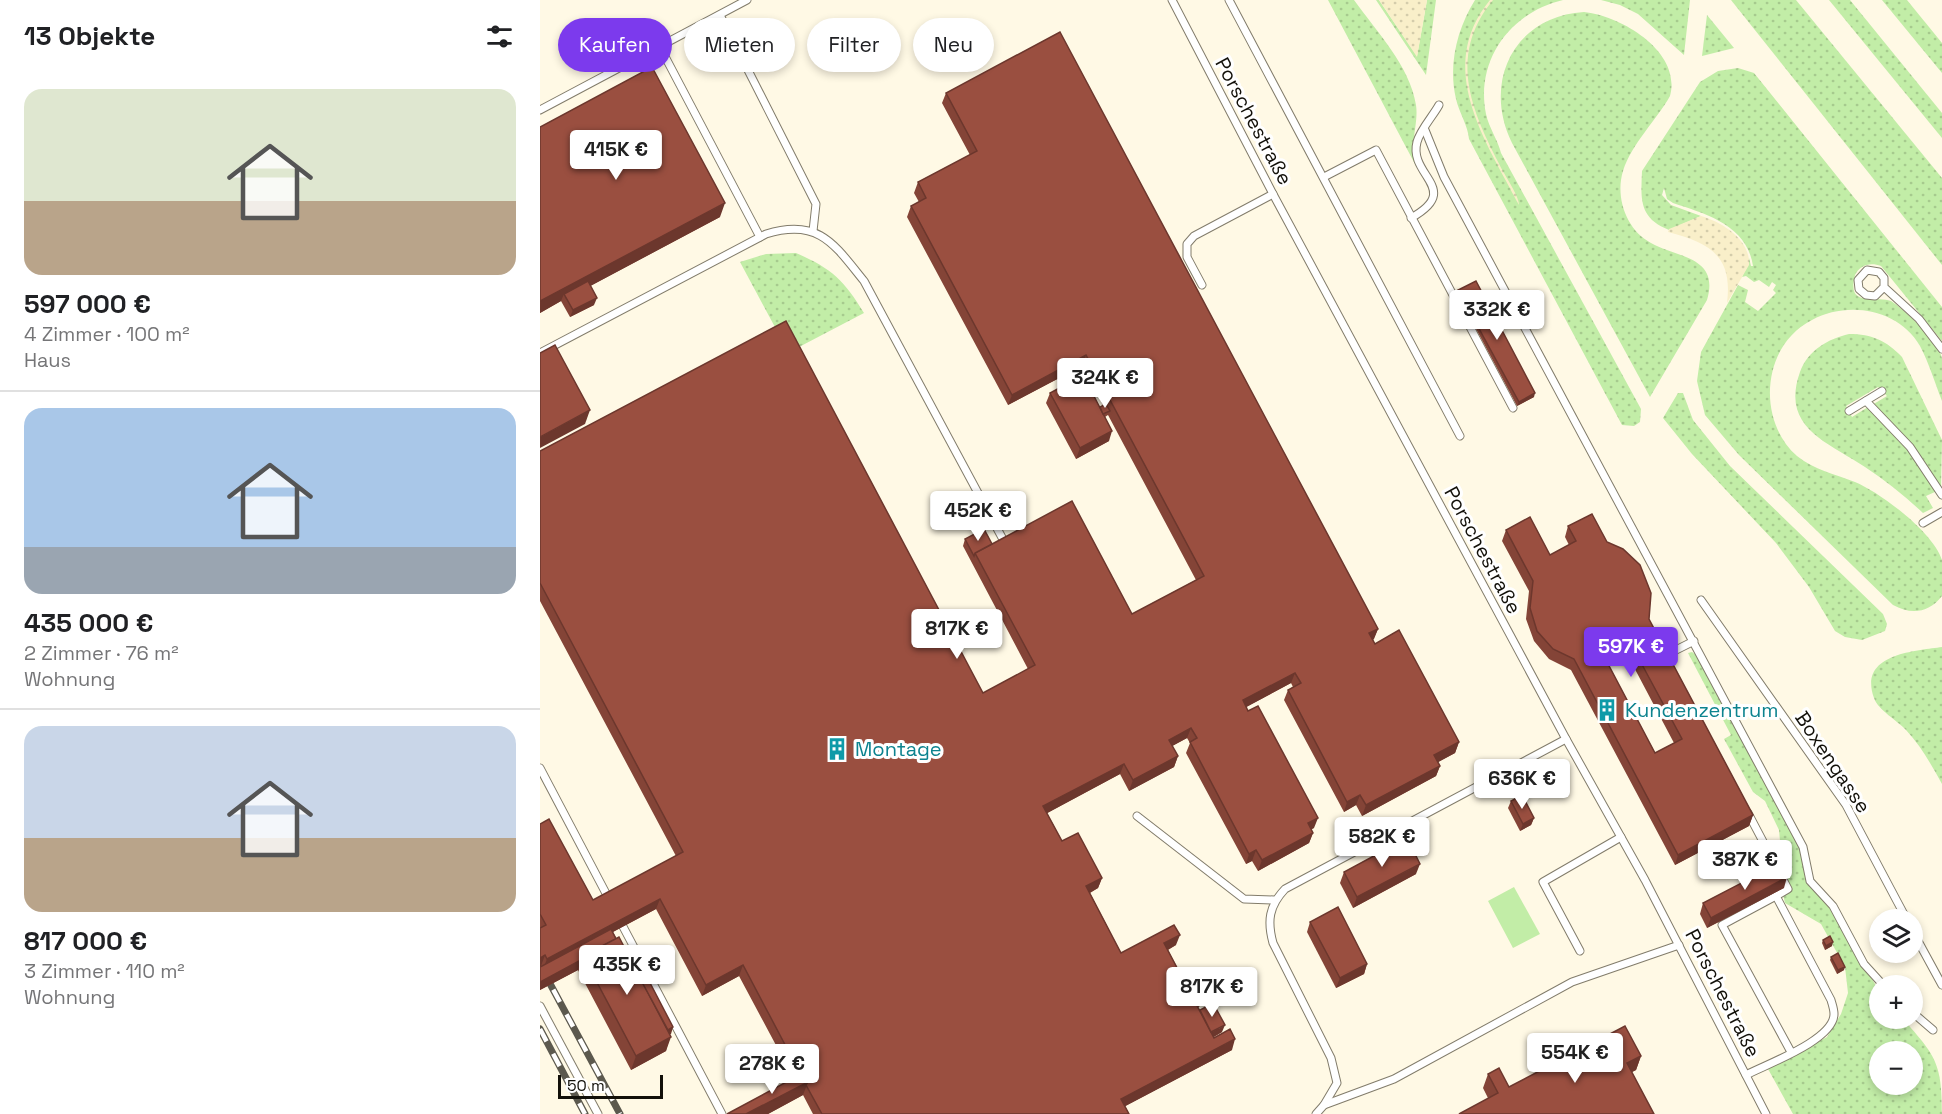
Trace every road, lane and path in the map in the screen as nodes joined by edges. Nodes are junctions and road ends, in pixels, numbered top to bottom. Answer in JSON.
{"nodes":[{"id":1,"x":747,"y":0,"type":"edge"},
{"id":2,"x":1172,"y":0,"type":"edge"},
{"id":3,"x":1229,"y":0,"type":"edge"},
{"id":4,"x":720,"y":15,"type":"junction"},
{"id":5,"x":672,"y":40,"type":"edge"},
{"id":6,"x":672,"y":69,"type":"edge"},
{"id":7,"x":611,"y":72,"type":"edge"},
{"id":8,"x":1439,"y":105,"type":"dead end"},
{"id":9,"x":540,"y":110,"type":"edge"},
{"id":10,"x":1425,"y":130,"type":"junction"},
{"id":11,"x":1324,"y":177,"type":"junction"},
{"id":12,"x":1273,"y":194,"type":"junction"},
{"id":13,"x":1411,"y":218,"type":"junction"},
{"id":14,"x":813,"y":231,"type":"junction"},
{"id":15,"x":760,"y":237,"type":"junction"},
{"id":16,"x":1202,"y":285,"type":"dead end"},
{"id":17,"x":1884,"y":287,"type":"dead end"},
{"id":18,"x":1942,"y":349,"type":"edge"},
{"id":19,"x":540,"y":352,"type":"edge"},
{"id":20,"x":1882,"y":391,"type":"dead end"},
{"id":21,"x":1866,"y":401,"type":"junction"},
{"id":22,"x":1513,"y":408,"type":"dead end"},
{"id":23,"x":1849,"y":411,"type":"dead end"},
{"id":24,"x":1460,"y":436,"type":"dead end"},
{"id":25,"x":1942,"y":495,"type":"edge"},
{"id":26,"x":1942,"y":512,"type":"edge"},
{"id":27,"x":1923,"y":523,"type":"dead end"},
{"id":28,"x":1006,"y":545,"type":"edge"},
{"id":29,"x":1701,"y":600,"type":"dead end"},
{"id":30,"x":1694,"y":641,"type":"junction"},
{"id":31,"x":1662,"y":646,"type":"edge"},
{"id":32,"x":1666,"y":655,"type":"junction"},
{"id":33,"x":1672,"y":665,"type":"edge"},
{"id":34,"x":1566,"y":739,"type":"junction"},
{"id":35,"x":540,"y":768,"type":"edge"},
{"id":36,"x":1745,"y":804,"type":"edge"},
{"id":37,"x":1137,"y":816,"type":"dead end"},
{"id":38,"x":1621,"y":837,"type":"junction"},
{"id":39,"x":1776,"y":896,"type":"junction"},
{"id":40,"x":1274,"y":900,"type":"junction"},
{"id":41,"x":612,"y":904,"type":"edge"},
{"id":42,"x":1901,"y":909,"type":"edge"},
{"id":43,"x":617,"y":915,"type":"edge"},
{"id":44,"x":1679,"y":945,"type":"junction"},
{"id":45,"x":1580,"y":951,"type":"dead end"},
{"id":46,"x":1923,"y":951,"type":"edge"},
{"id":47,"x":1874,"y":975,"type":"edge"},
{"id":48,"x":1942,"y":986,"type":"edge"},
{"id":49,"x":540,"y":1006,"type":"edge"},
{"id":50,"x":1923,"y":1021,"type":"edge"},
{"id":51,"x":1933,"y":1030,"type":"dead end"},
{"id":52,"x":1791,"y":1052,"type":"junction"},
{"id":53,"x":1746,"y":1074,"type":"junction"},
{"id":54,"x":1324,"y":1105,"type":"junction"},
{"id":55,"x":598,"y":1114,"type":"edge"},
{"id":56,"x":722,"y":1114,"type":"edge"},
{"id":57,"x":1316,"y":1114,"type":"edge"},
{"id":58,"x":1766,"y":1114,"type":"edge"}],
"edges":[{"from":1,"to":4,"type":"lane"},
{"from":2,"to":12,"type":"lane","name":"Porschestraße"},
{"from":3,"to":11,"type":"lane"},
{"from":4,"to":5,"type":"lane"},
{"from":4,"to":14,"type":"lane"},
{"from":6,"to":15,"type":"lane"},
{"from":7,"to":9,"type":"lane"},
{"from":8,"to":10,"type":"lane"},
{"from":10,"to":13,"type":"lane"},
{"from":10,"to":30,"type":"lane"},
{"from":11,"to":13,"type":"lane"},
{"from":11,"to":24,"type":"lane"},
{"from":12,"to":16,"type":"lane"},
{"from":12,"to":34,"type":"lane","name":"Porschestraße"},
{"from":13,"to":22,"type":"lane"},
{"from":14,"to":15,"type":"lane"},
{"from":14,"to":28,"type":"lane"},
{"from":15,"to":19,"type":"lane"},
{"from":17,"to":18,"type":"lane"},
{"from":20,"to":21,"type":"lane"},
{"from":21,"to":23,"type":"lane"},
{"from":21,"to":25,"type":"lane"},
{"from":26,"to":27,"type":"lane"},
{"from":29,"to":42,"type":"lane","name":"Boxengasse"},
{"from":30,"to":32,"type":"lane"},
{"from":30,"to":47,"type":"lane"},
{"from":31,"to":32,"type":"lane"},
{"from":32,"to":33,"type":"lane"},
{"from":34,"to":38,"type":"lane","name":"Porschestraße"},
{"from":34,"to":40,"type":"lane"},
{"from":35,"to":41,"type":"lane"},
{"from":36,"to":39,"type":"lane"},
{"from":37,"to":40,"type":"lane"},
{"from":38,"to":44,"type":"lane","name":"Porschestraße"},
{"from":38,"to":45,"type":"lane"},
{"from":39,"to":52,"type":"lane"},
{"from":39,"to":52,"type":"lane"},
{"from":40,"to":54,"type":"lane"},
{"from":43,"to":56,"type":"lane"},
{"from":44,"to":53,"type":"lane","name":"Porschestraße"},
{"from":44,"to":54,"type":"lane"},
{"from":46,"to":48,"type":"lane"},
{"from":49,"to":55,"type":"lane"},
{"from":50,"to":51,"type":"lane"},
{"from":52,"to":53,"type":"lane"},
{"from":53,"to":58,"type":"lane","name":"Porschestraße"},
{"from":54,"to":57,"type":"lane"}]}
